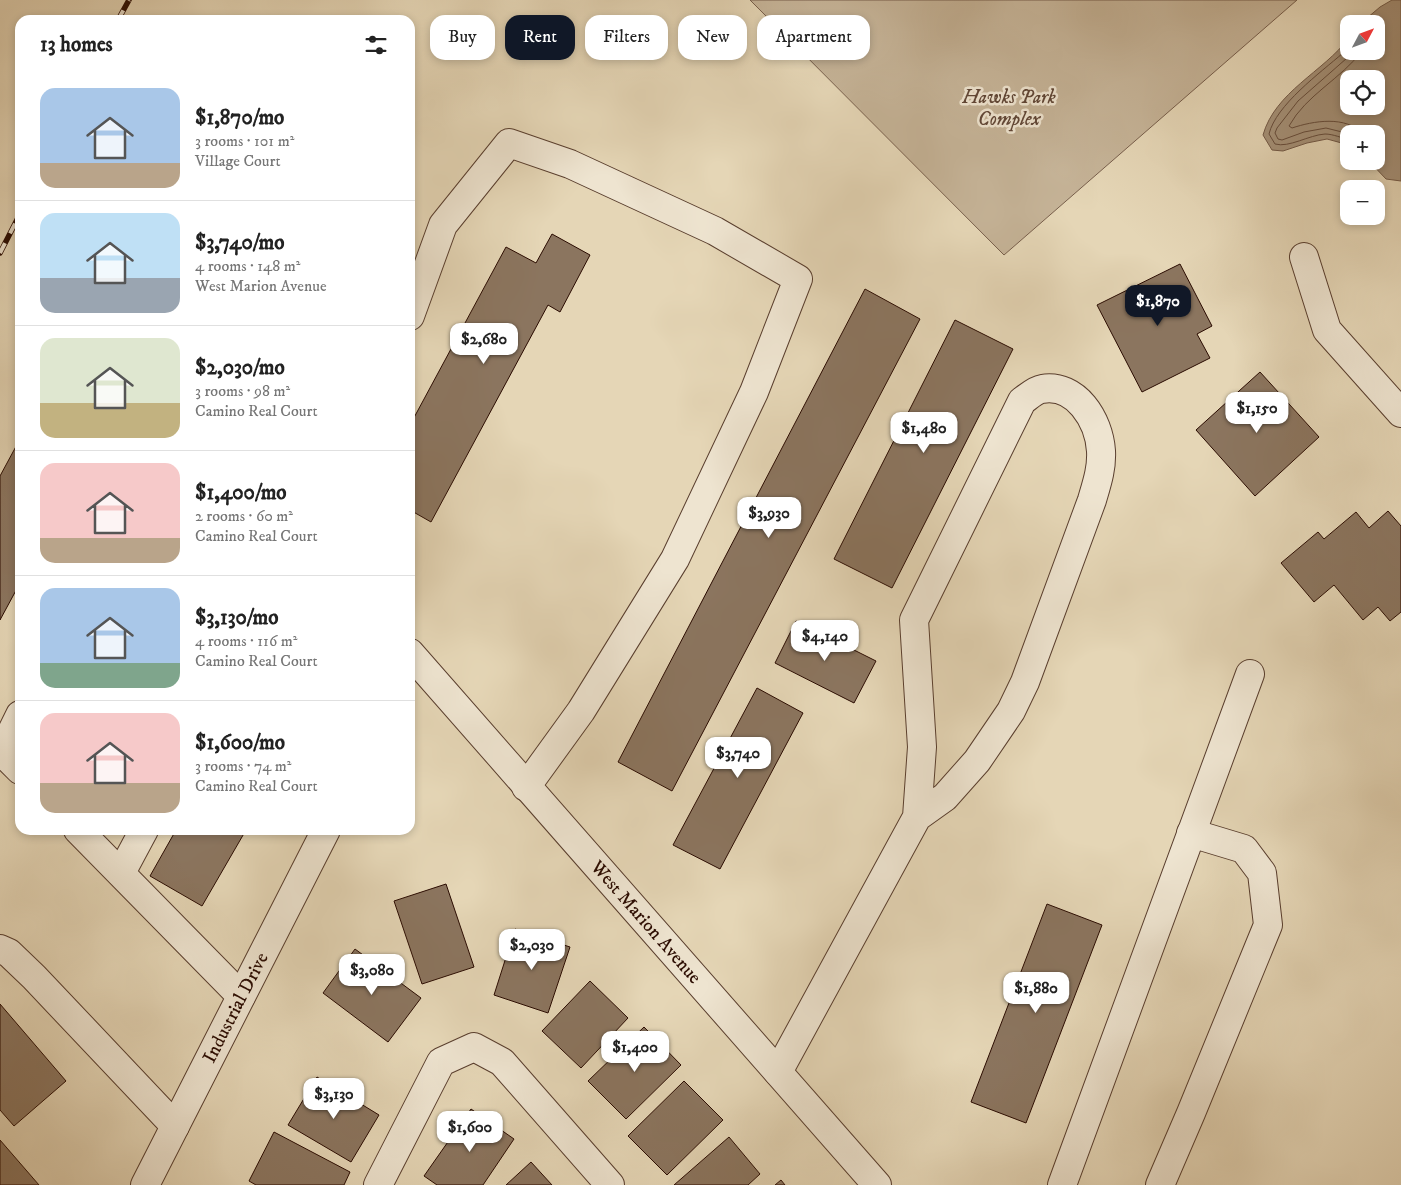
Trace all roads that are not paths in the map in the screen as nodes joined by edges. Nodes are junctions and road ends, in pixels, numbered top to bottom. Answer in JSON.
{"nodes":[{"id":1,"x":1304,"y":257,"type":"dead end"},
{"id":2,"x":415,"y":302,"type":"edge"},
{"id":3,"x":1401,"y":412,"type":"edge"},
{"id":4,"x":415,"y":663,"type":"edge"},
{"id":5,"x":1250,"y":674,"type":"dead end"},
{"id":6,"x":15,"y":725,"type":"edge"},
{"id":7,"x":15,"y":765,"type":"edge"},
{"id":8,"x":526,"y":787,"type":"junction"},
{"id":9,"x":916,"y":817,"type":"junction"},
{"id":10,"x":1191,"y":833,"type":"junction"},
{"id":11,"x":83,"y":835,"type":"edge"},
{"id":12,"x":141,"y":835,"type":"edge"},
{"id":13,"x":323,"y":835,"type":"edge"},
{"id":14,"x":120,"y":873,"type":"junction"},
{"id":15,"x":0,"y":949,"type":"edge"},
{"id":16,"x":242,"y":996,"type":"junction"},
{"id":17,"x":778,"y":1072,"type":"junction"},
{"id":18,"x":175,"y":1126,"type":"junction"},
{"id":19,"x":145,"y":1185,"type":"edge"},
{"id":20,"x":378,"y":1185,"type":"edge"},
{"id":21,"x":610,"y":1185,"type":"edge"},
{"id":22,"x":877,"y":1185,"type":"edge"},
{"id":23,"x":1062,"y":1185,"type":"edge"},
{"id":24,"x":1160,"y":1185,"type":"edge"}],
"edges":[{"from":1,"to":3,"type":"street"},
{"from":2,"to":8,"type":"street"},
{"from":4,"to":8,"type":"street","name":"West Marion Avenue"},
{"from":5,"to":10,"type":"street"},
{"from":6,"to":7,"type":"street"},
{"from":8,"to":17,"type":"street","name":"West Marion Avenue"},
{"from":9,"to":9,"type":"street"},
{"from":9,"to":17,"type":"street"},
{"from":10,"to":23,"type":"street"},
{"from":10,"to":24,"type":"street"},
{"from":11,"to":14,"type":"street"},
{"from":12,"to":14,"type":"street"},
{"from":13,"to":16,"type":"street","name":"Industrial Drive"},
{"from":14,"to":16,"type":"street"},
{"from":15,"to":18,"type":"street"},
{"from":16,"to":18,"type":"street","name":"Industrial Drive"},
{"from":17,"to":22,"type":"street","name":"West Marion Avenue"},
{"from":18,"to":19,"type":"street","name":"Industrial Drive"},
{"from":20,"to":21,"type":"street"}]}
